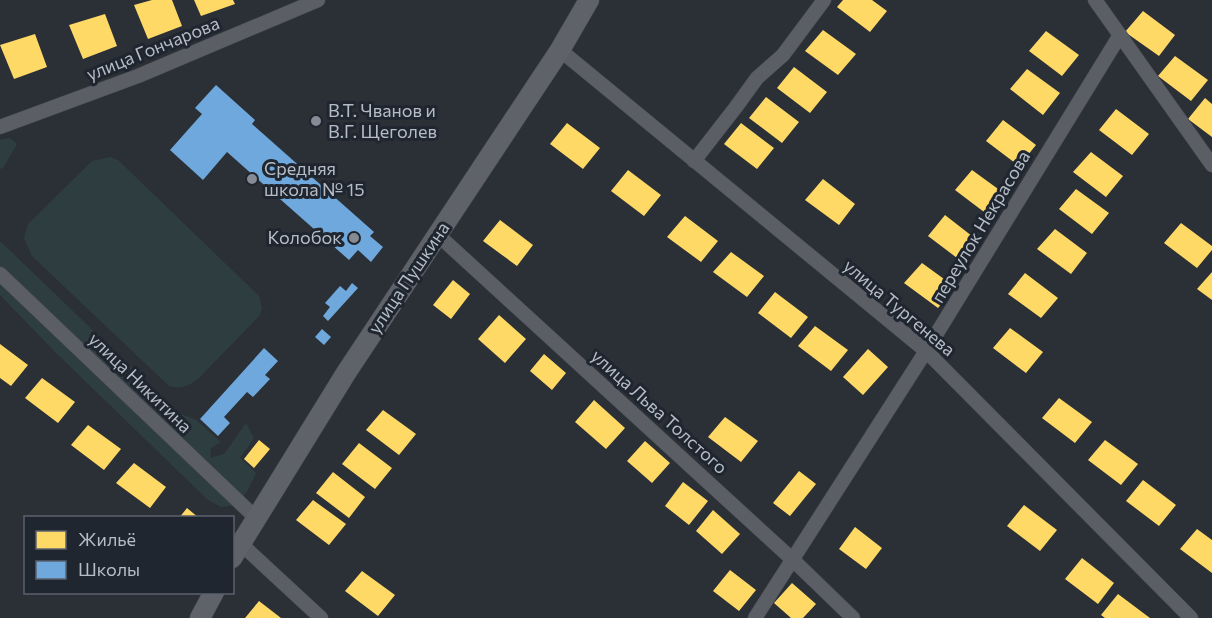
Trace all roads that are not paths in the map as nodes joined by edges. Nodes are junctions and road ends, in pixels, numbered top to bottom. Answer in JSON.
{"nodes":[{"id":1,"x":318,"y":0,"type":"edge"},
{"id":2,"x":589,"y":0,"type":"edge"},
{"id":3,"x":824,"y":0,"type":"edge"},
{"id":4,"x":1095,"y":0,"type":"edge"},
{"id":5,"x":1120,"y":35,"type":"junction"},
{"id":6,"x":560,"y":50,"type":"junction"},
{"id":7,"x":0,"y":127,"type":"edge"},
{"id":8,"x":694,"y":161,"type":"junction"},
{"id":9,"x":1212,"y":165,"type":"edge"},
{"id":10,"x":438,"y":235,"type":"junction"},
{"id":11,"x":0,"y":274,"type":"edge"},
{"id":12,"x":926,"y":351,"type":"junction"},
{"id":13,"x":256,"y":518,"type":"junction"},
{"id":14,"x":236,"y":550,"type":"edge"},
{"id":15,"x":793,"y":560,"type":"junction"},
{"id":16,"x":213,"y":594,"type":"edge"},
{"id":17,"x":200,"y":618,"type":"edge"},
{"id":18,"x":321,"y":618,"type":"edge"},
{"id":19,"x":754,"y":618,"type":"edge"},
{"id":20,"x":853,"y":618,"type":"edge"},
{"id":21,"x":1191,"y":618,"type":"edge"}],
"edges":[{"from":1,"to":7,"type":"street","name":"улица Гончарова"},
{"from":2,"to":6,"type":"street","name":"улица Пушкина"},
{"from":3,"to":8,"type":"street"},
{"from":4,"to":5,"type":"street"},
{"from":5,"to":9,"type":"street"},
{"from":5,"to":12,"type":"street","name":"переулок Некрасова"},
{"from":6,"to":8,"type":"street","name":"улица Тургенева"},
{"from":6,"to":10,"type":"street","name":"улица Пушкина"},
{"from":8,"to":12,"type":"street","name":"улица Тургенева"},
{"from":10,"to":13,"type":"street","name":"улица Пушкина"},
{"from":10,"to":15,"type":"street","name":"улица Льва Толстого"},
{"from":11,"to":13,"type":"street","name":"улица Никитина"},
{"from":12,"to":15,"type":"street","name":"переулок Некрасова"},
{"from":12,"to":21,"type":"street","name":"улица Тургенева"},
{"from":13,"to":14,"type":"street","name":"улица Пушкина"},
{"from":14,"to":18,"type":"street"},
{"from":15,"to":19,"type":"street","name":"переулок Некрасова"},
{"from":15,"to":20,"type":"street","name":"улица Льва Толстого"},
{"from":16,"to":17,"type":"street"}]}
